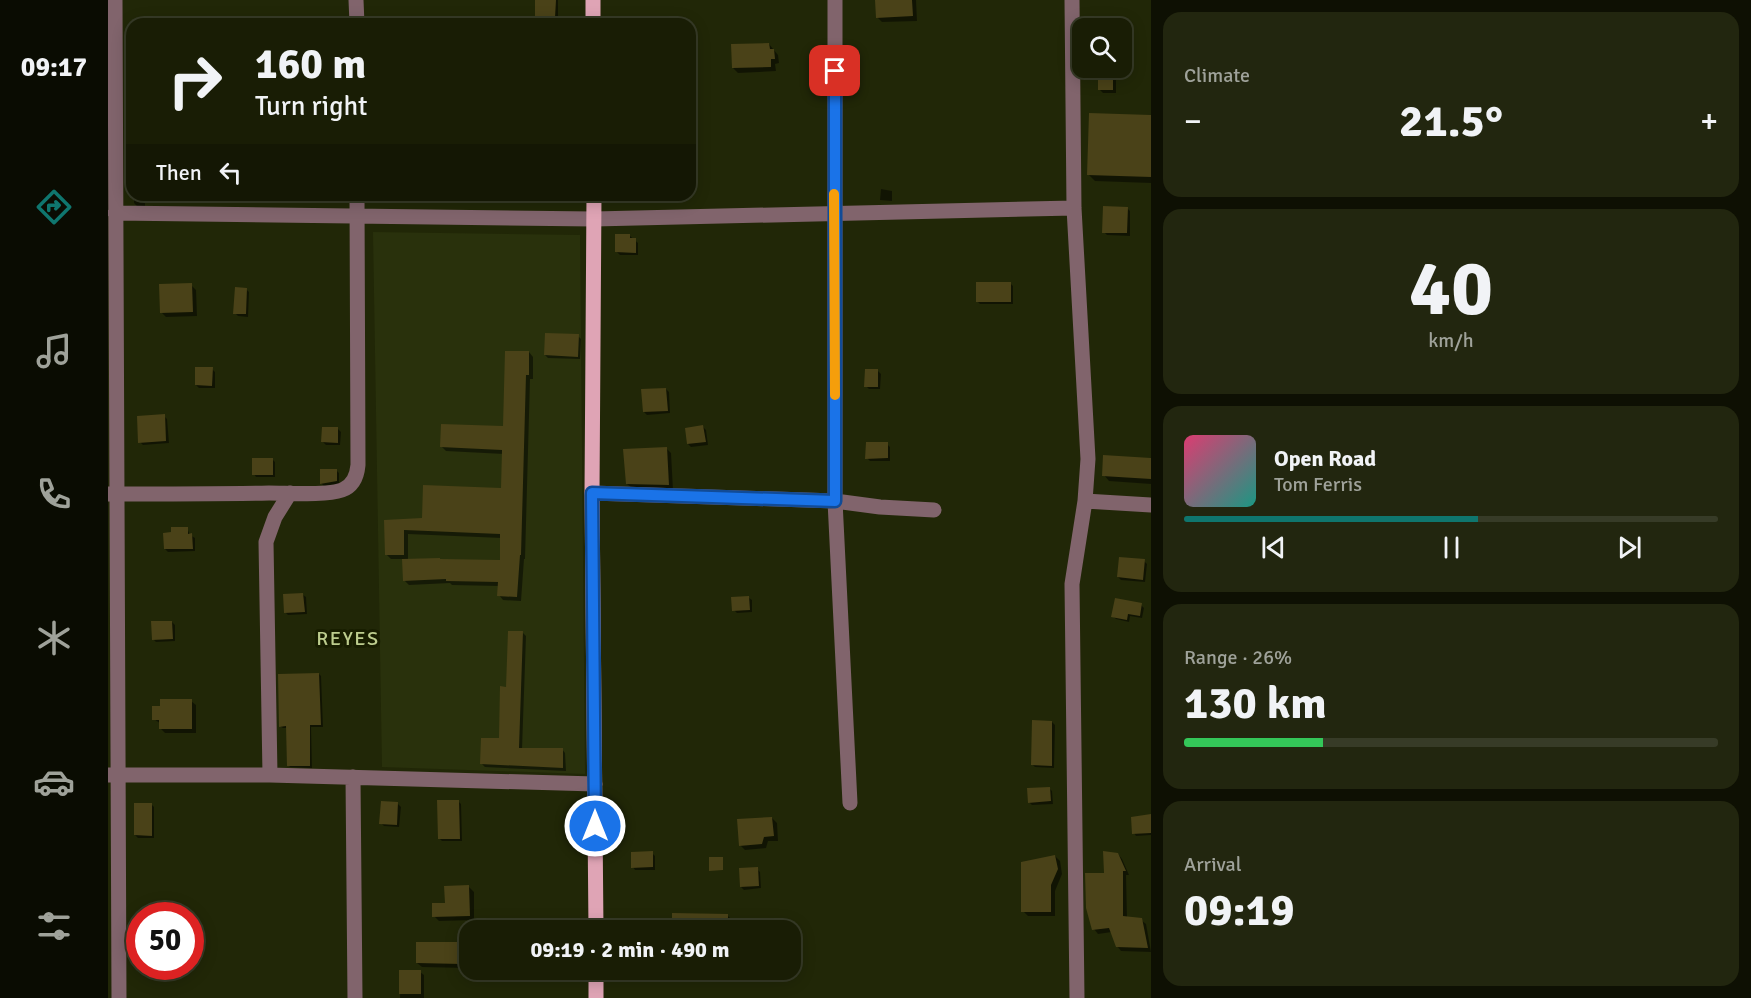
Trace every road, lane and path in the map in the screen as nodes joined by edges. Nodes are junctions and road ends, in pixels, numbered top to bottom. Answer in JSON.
{"nodes":[{"id":1,"x":115,"y":0,"type":"edge"},
{"id":2,"x":356,"y":0,"type":"edge"},
{"id":3,"x":593,"y":0,"type":"edge"},
{"id":4,"x":835,"y":0,"type":"edge"},
{"id":5,"x":1072,"y":0,"type":"edge"},
{"id":6,"x":357,"y":18,"type":"edge"},
{"id":7,"x":593,"y":18,"type":"edge"},
{"id":8,"x":357,"y":201,"type":"edge"},
{"id":9,"x":594,"y":201,"type":"edge"},
{"id":10,"x":1074,"y":208,"type":"junction"},
{"id":11,"x":115,"y":213,"type":"junction"},
{"id":12,"x":834,"y":213,"type":"junction"},
{"id":13,"x":357,"y":216,"type":"junction"},
{"id":14,"x":594,"y":219,"type":"junction"},
{"id":15,"x":592,"y":493,"type":"junction"},
{"id":16,"x":113,"y":494,"type":"edge"},
{"id":17,"x":290,"y":494,"type":"junction"},
{"id":18,"x":835,"y":501,"type":"junction"},
{"id":19,"x":1085,"y":501,"type":"junction"},
{"id":20,"x":1151,"y":505,"type":"edge"},
{"id":21,"x":934,"y":510,"type":"dead end"},
{"id":22,"x":113,"y":775,"type":"edge"},
{"id":23,"x":270,"y":775,"type":"junction"},
{"id":24,"x":353,"y":777,"type":"junction"},
{"id":25,"x":595,"y":784,"type":"junction"},
{"id":26,"x":850,"y":803,"type":"dead end"},
{"id":27,"x":596,"y":920,"type":"edge"},
{"id":28,"x":596,"y":980,"type":"edge"},
{"id":29,"x":119,"y":998,"type":"edge"},
{"id":30,"x":355,"y":998,"type":"edge"},
{"id":31,"x":596,"y":998,"type":"edge"},
{"id":32,"x":1077,"y":998,"type":"edge"}],
"edges":[{"from":1,"to":11,"type":"street"},
{"from":2,"to":6,"type":"street"},
{"from":3,"to":7,"type":"main road"},
{"from":4,"to":12,"type":"street"},
{"from":5,"to":10,"type":"street"},
{"from":8,"to":13,"type":"street"},
{"from":9,"to":14,"type":"main road"},
{"from":10,"to":12,"type":"street"},
{"from":10,"to":19,"type":"street"},
{"from":11,"to":13,"type":"street"},
{"from":11,"to":16,"type":"street"},
{"from":12,"to":14,"type":"street"},
{"from":12,"to":18,"type":"street"},
{"from":13,"to":14,"type":"street"},
{"from":13,"to":17,"type":"street"},
{"from":14,"to":15,"type":"main road"},
{"from":15,"to":18,"type":"street"},
{"from":15,"to":25,"type":"main road"},
{"from":16,"to":17,"type":"street"},
{"from":16,"to":22,"type":"street"},
{"from":17,"to":23,"type":"street"},
{"from":18,"to":21,"type":"street"},
{"from":18,"to":26,"type":"street"},
{"from":19,"to":20,"type":"street"},
{"from":19,"to":32,"type":"street"},
{"from":22,"to":23,"type":"street"},
{"from":22,"to":29,"type":"street"},
{"from":23,"to":24,"type":"street"},
{"from":24,"to":25,"type":"street"},
{"from":24,"to":30,"type":"street"},
{"from":25,"to":27,"type":"main road"},
{"from":28,"to":31,"type":"main road"}]}
